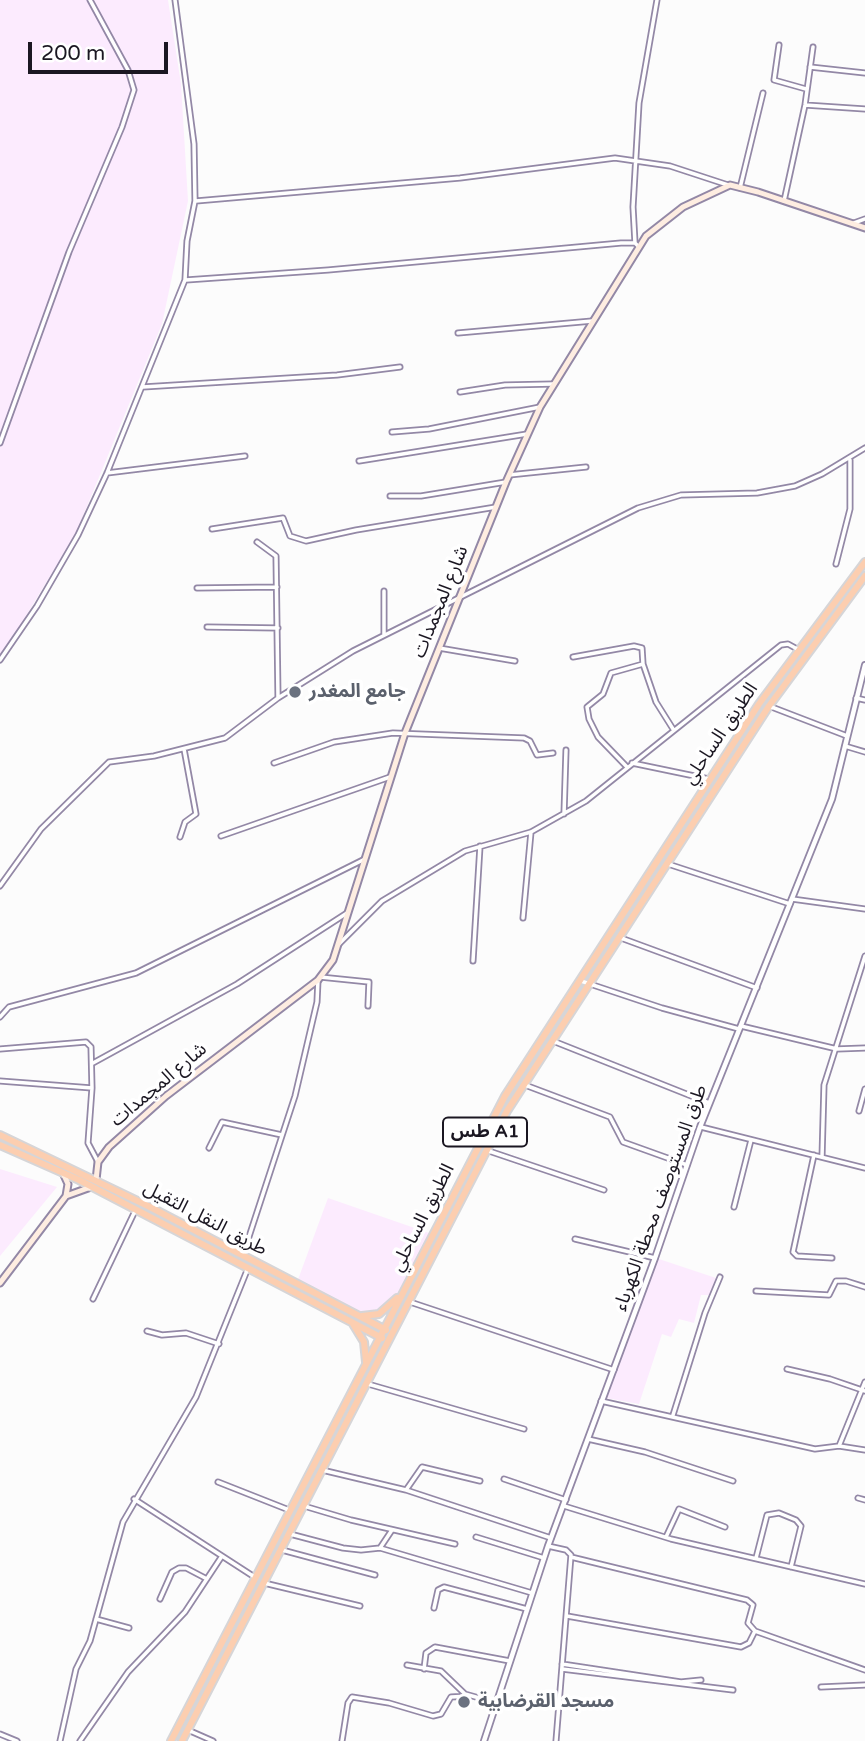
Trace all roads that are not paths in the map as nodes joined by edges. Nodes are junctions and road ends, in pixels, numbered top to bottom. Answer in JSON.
{"nodes":[{"id":1,"x":90,"y":0,"type":"edge"},
{"id":2,"x":175,"y":0,"type":"edge"},
{"id":3,"x":657,"y":0,"type":"edge"},
{"id":4,"x":779,"y":44,"type":"dead end"},
{"id":5,"x":813,"y":47,"type":"dead end"},
{"id":6,"x":810,"y":67,"type":"junction"},
{"id":7,"x":865,"y":73,"type":"edge"},
{"id":8,"x":806,"y":89,"type":"junction"},
{"id":9,"x":763,"y":93,"type":"dead end"},
{"id":10,"x":805,"y":105,"type":"junction"},
{"id":11,"x":865,"y":109,"type":"edge"},
{"id":12,"x":636,"y":159,"type":"junction"},
{"id":13,"x":730,"y":186,"type":"junction"},
{"id":14,"x":740,"y":188,"type":"junction"},
{"id":15,"x":195,"y":201,"type":"junction"},
{"id":16,"x":784,"y":201,"type":"junction"},
{"id":17,"x":865,"y":219,"type":"edge"},
{"id":18,"x":852,"y":223,"type":"junction"},
{"id":19,"x":865,"y":228,"type":"edge"},
{"id":20,"x":637,"y":245,"type":"junction"},
{"id":21,"x":185,"y":280,"type":"junction"},
{"id":22,"x":594,"y":321,"type":"junction"},
{"id":23,"x":458,"y":333,"type":"dead end"},
{"id":24,"x":400,"y":368,"type":"dead end"},
{"id":25,"x":553,"y":384,"type":"junction"},
{"id":26,"x":143,"y":387,"type":"junction"},
{"id":27,"x":460,"y":392,"type":"dead end"},
{"id":28,"x":540,"y":407,"type":"junction"},
{"id":29,"x":392,"y":432,"type":"dead end"},
{"id":30,"x":527,"y":434,"type":"junction"},
{"id":31,"x":0,"y":443,"type":"edge"},
{"id":32,"x":865,"y":448,"type":"edge"},
{"id":33,"x":245,"y":456,"type":"dead end"},
{"id":34,"x":850,"y":458,"type":"junction"},
{"id":35,"x":359,"y":461,"type":"dead end"},
{"id":36,"x":586,"y":467,"type":"dead end"},
{"id":37,"x":107,"y":474,"type":"junction"},
{"id":38,"x":509,"y":475,"type":"junction"},
{"id":39,"x":506,"y":482,"type":"junction"},
{"id":40,"x":390,"y":496,"type":"dead end"},
{"id":41,"x":496,"y":507,"type":"junction"},
{"id":42,"x":212,"y":529,"type":"dead end"},
{"id":43,"x":257,"y":542,"type":"dead end"},
{"id":44,"x":865,"y":562,"type":"edge"},
{"id":45,"x":836,"y":564,"type":"dead end"},
{"id":46,"x":865,"y":576,"type":"edge"},
{"id":47,"x":278,"y":587,"type":"junction"},
{"id":48,"x":197,"y":588,"type":"dead end"},
{"id":49,"x":384,"y":591,"type":"dead end"},
{"id":50,"x":460,"y":597,"type":"junction"},
{"id":51,"x":207,"y":627,"type":"dead end"},
{"id":52,"x":278,"y":628,"type":"junction"},
{"id":53,"x":384,"y":634,"type":"junction"},
{"id":54,"x":439,"y":648,"type":"junction"},
{"id":55,"x":799,"y":650,"type":"junction"},
{"id":56,"x":573,"y":657,"type":"dead end"},
{"id":57,"x":0,"y":660,"type":"edge"},
{"id":58,"x":515,"y":661,"type":"dead end"},
{"id":59,"x":643,"y":664,"type":"junction"},
{"id":60,"x":865,"y":665,"type":"edge"},
{"id":61,"x":864,"y":673,"type":"edge"},
{"id":62,"x":278,"y":698,"type":"junction"},
{"id":63,"x":856,"y":698,"type":"junction"},
{"id":64,"x":865,"y":699,"type":"edge"},
{"id":65,"x":769,"y":706,"type":"junction"},
{"id":66,"x":673,"y":729,"type":"junction"},
{"id":67,"x":405,"y":733,"type":"junction"},
{"id":68,"x":847,"y":736,"type":"junction"},
{"id":69,"x":845,"y":746,"type":"junction"},
{"id":70,"x":184,"y":749,"type":"junction"},
{"id":71,"x":566,"y":750,"type":"dead end"},
{"id":72,"x":865,"y":752,"type":"edge"},
{"id":73,"x":553,"y":753,"type":"dead end"},
{"id":74,"x":274,"y":763,"type":"dead end"},
{"id":75,"x":632,"y":763,"type":"junction"},
{"id":76,"x":627,"y":767,"type":"junction"},
{"id":77,"x":390,"y":776,"type":"junction"},
{"id":78,"x":709,"y":780,"type":"junction"},
{"id":79,"x":564,"y":814,"type":"junction"},
{"id":80,"x":531,"y":832,"type":"junction"},
{"id":81,"x":221,"y":836,"type":"dead end"},
{"id":82,"x":180,"y":837,"type":"dead end"},
{"id":83,"x":480,"y":846,"type":"junction"},
{"id":84,"x":365,"y":859,"type":"junction"},
{"id":85,"x":666,"y":864,"type":"junction"},
{"id":86,"x":0,"y":886,"type":"edge"},
{"id":87,"x":791,"y":901,"type":"junction"},
{"id":88,"x":865,"y":909,"type":"edge"},
{"id":89,"x":348,"y":913,"type":"junction"},
{"id":90,"x":523,"y":918,"type":"dead end"},
{"id":91,"x":618,"y":937,"type":"junction"},
{"id":92,"x":339,"y":944,"type":"junction"},
{"id":93,"x":865,"y":956,"type":"edge"},
{"id":94,"x":473,"y":961,"type":"dead end"},
{"id":95,"x":319,"y":979,"type":"junction"},
{"id":96,"x":579,"y":981,"type":"junction"},
{"id":97,"x":589,"y":983,"type":"junction"},
{"id":98,"x":757,"y":988,"type":"junction"},
{"id":99,"x":368,"y":1006,"type":"dead end"},
{"id":100,"x":0,"y":1017,"type":"edge"},
{"id":101,"x":740,"y":1027,"type":"junction"},
{"id":102,"x":551,"y":1040,"type":"junction"},
{"id":103,"x":865,"y":1048,"type":"edge"},
{"id":104,"x":0,"y":1049,"type":"edge"},
{"id":105,"x":837,"y":1049,"type":"junction"},
{"id":106,"x":93,"y":1063,"type":"junction"},
{"id":107,"x":0,"y":1081,"type":"edge"},
{"id":108,"x":523,"y":1085,"type":"junction"},
{"id":109,"x":92,"y":1088,"type":"junction"},
{"id":110,"x":865,"y":1089,"type":"edge"},
{"id":111,"x":709,"y":1102,"type":"junction"},
{"id":112,"x":859,"y":1111,"type":"dead end"},
{"id":113,"x":699,"y":1127,"type":"junction"},
{"id":114,"x":282,"y":1135,"type":"junction"},
{"id":115,"x":0,"y":1136,"type":"edge"},
{"id":116,"x":751,"y":1140,"type":"junction"},
{"id":117,"x":0,"y":1145,"type":"edge"},
{"id":118,"x":209,"y":1148,"type":"dead end"},
{"id":119,"x":486,"y":1150,"type":"junction"},
{"id":120,"x":814,"y":1155,"type":"junction"},
{"id":121,"x":822,"y":1157,"type":"junction"},
{"id":122,"x":98,"y":1162,"type":"junction"},
{"id":123,"x":687,"y":1165,"type":"junction"},
{"id":124,"x":865,"y":1168,"type":"edge"},
{"id":125,"x":61,"y":1171,"type":"junction"},
{"id":126,"x":95,"y":1183,"type":"junction"},
{"id":127,"x":604,"y":1189,"type":"dead end"},
{"id":128,"x":66,"y":1196,"type":"junction"},
{"id":129,"x":734,"y":1207,"type":"dead end"},
{"id":130,"x":136,"y":1209,"type":"junction"},
{"id":131,"x":575,"y":1239,"type":"dead end"},
{"id":132,"x":242,"y":1257,"type":"junction"},
{"id":133,"x":655,"y":1258,"type":"junction"},
{"id":134,"x":832,"y":1258,"type":"dead end"},
{"id":135,"x":248,"y":1268,"type":"junction"},
{"id":136,"x":720,"y":1277,"type":"dead end"},
{"id":137,"x":0,"y":1283,"type":"edge"},
{"id":138,"x":865,"y":1287,"type":"edge"},
{"id":139,"x":756,"y":1291,"type":"dead end"},
{"id":140,"x":401,"y":1294,"type":"junction"},
{"id":141,"x":93,"y":1299,"type":"dead end"},
{"id":142,"x":410,"y":1302,"type":"junction"},
{"id":143,"x":352,"y":1318,"type":"junction"},
{"id":144,"x":384,"y":1329,"type":"junction"},
{"id":145,"x":146,"y":1331,"type":"dead end"},
{"id":146,"x":394,"y":1334,"type":"junction"},
{"id":147,"x":380,"y":1337,"type":"junction"},
{"id":148,"x":390,"y":1342,"type":"junction"},
{"id":149,"x":219,"y":1344,"type":"junction"},
{"id":150,"x":366,"y":1365,"type":"junction"},
{"id":151,"x":787,"y":1369,"type":"dead end"},
{"id":152,"x":614,"y":1370,"type":"junction"},
{"id":153,"x":865,"y":1382,"type":"edge"},
{"id":154,"x":368,"y":1384,"type":"junction"},
{"id":155,"x":864,"y":1390,"type":"edge"},
{"id":156,"x":601,"y":1401,"type":"junction"},
{"id":157,"x":673,"y":1415,"type":"junction"},
{"id":158,"x":524,"y":1429,"type":"dead end"},
{"id":159,"x":589,"y":1439,"type":"junction"},
{"id":160,"x":839,"y":1446,"type":"junction"},
{"id":161,"x":865,"y":1450,"type":"edge"},
{"id":162,"x":323,"y":1471,"type":"junction"},
{"id":163,"x":504,"y":1479,"type":"dead end"},
{"id":164,"x":733,"y":1481,"type":"dead end"},
{"id":165,"x":218,"y":1482,"type":"dead end"},
{"id":166,"x":480,"y":1482,"type":"dead end"},
{"id":167,"x":405,"y":1490,"type":"junction"},
{"id":168,"x":858,"y":1498,"type":"dead end"},
{"id":169,"x":134,"y":1499,"type":"junction"},
{"id":170,"x":865,"y":1500,"type":"edge"},
{"id":171,"x":565,"y":1503,"type":"junction"},
{"id":172,"x":304,"y":1506,"type":"junction"},
{"id":173,"x":291,"y":1510,"type":"junction"},
{"id":174,"x":725,"y":1527,"type":"dead end"},
{"id":175,"x":392,"y":1530,"type":"junction"},
{"id":176,"x":290,"y":1534,"type":"junction"},
{"id":177,"x":477,"y":1537,"type":"dead end"},
{"id":178,"x":666,"y":1537,"type":"junction"},
{"id":179,"x":551,"y":1538,"type":"junction"},
{"id":180,"x":455,"y":1544,"type":"dead end"},
{"id":181,"x":548,"y":1546,"type":"junction"},
{"id":182,"x":380,"y":1548,"type":"junction"},
{"id":183,"x":281,"y":1550,"type":"junction"},
{"id":184,"x":222,"y":1556,"type":"junction"},
{"id":185,"x":571,"y":1557,"type":"junction"},
{"id":186,"x":544,"y":1558,"type":"junction"},
{"id":187,"x":756,"y":1558,"type":"junction"},
{"id":188,"x":792,"y":1567,"type":"junction"},
{"id":189,"x":375,"y":1575,"type":"dead end"},
{"id":190,"x":256,"y":1578,"type":"junction"},
{"id":191,"x":207,"y":1579,"type":"junction"},
{"id":192,"x":264,"y":1583,"type":"junction"},
{"id":193,"x":865,"y":1584,"type":"edge"},
{"id":194,"x":532,"y":1594,"type":"junction"},
{"id":195,"x":160,"y":1599,"type":"dead end"},
{"id":196,"x":360,"y":1606,"type":"dead end"},
{"id":197,"x":434,"y":1608,"type":"dead end"},
{"id":198,"x":527,"y":1609,"type":"junction"},
{"id":199,"x":567,"y":1616,"type":"junction"},
{"id":200,"x":96,"y":1619,"type":"junction"},
{"id":201,"x":130,"y":1628,"type":"dead end"},
{"id":202,"x":755,"y":1631,"type":"junction"},
{"id":203,"x":510,"y":1661,"type":"junction"},
{"id":204,"x":407,"y":1665,"type":"dead end"},
{"id":205,"x":562,"y":1667,"type":"junction"},
{"id":206,"x":425,"y":1669,"type":"junction"},
{"id":207,"x":865,"y":1670,"type":"edge"},
{"id":208,"x":701,"y":1680,"type":"dead end"},
{"id":209,"x":865,"y":1685,"type":"edge"},
{"id":210,"x":821,"y":1688,"type":"dead end"},
{"id":211,"x":733,"y":1690,"type":"dead end"},
{"id":212,"x":470,"y":1696,"type":"junction"},
{"id":213,"x":496,"y":1703,"type":"junction"},
{"id":214,"x":188,"y":1730,"type":"junction"},
{"id":215,"x":0,"y":1734,"type":"edge"},
{"id":216,"x":17,"y":1741,"type":"edge"},
{"id":217,"x":60,"y":1741,"type":"edge"},
{"id":218,"x":80,"y":1741,"type":"edge"},
{"id":219,"x":171,"y":1741,"type":"edge"},
{"id":220,"x":182,"y":1741,"type":"edge"},
{"id":221,"x":213,"y":1741,"type":"edge"},
{"id":222,"x":342,"y":1741,"type":"edge"},
{"id":223,"x":484,"y":1741,"type":"edge"},
{"id":224,"x":556,"y":1741,"type":"edge"}],
"edges":[{"from":1,"to":31,"type":"street"},
{"from":2,"to":15,"type":"street"},
{"from":3,"to":12,"type":"street"},
{"from":4,"to":8,"type":"street"},
{"from":5,"to":6,"type":"street"},
{"from":6,"to":7,"type":"street"},
{"from":6,"to":8,"type":"street"},
{"from":8,"to":10,"type":"street"},
{"from":9,"to":14,"type":"street"},
{"from":10,"to":11,"type":"street"},
{"from":10,"to":16,"type":"street"},
{"from":12,"to":13,"type":"street"},
{"from":12,"to":15,"type":"street"},
{"from":12,"to":20,"type":"street"},
{"from":13,"to":14,"type":"main road"},
{"from":13,"to":20,"type":"main road","name":"شارع المجمدات"},
{"from":14,"to":16,"type":"main road"},
{"from":15,"to":21,"type":"street"},
{"from":16,"to":18,"type":"main road"},
{"from":17,"to":18,"type":"street"},
{"from":18,"to":19,"type":"main road"},
{"from":20,"to":21,"type":"street"},
{"from":20,"to":22,"type":"main road","name":"شارع المجمدات"},
{"from":21,"to":26,"type":"street"},
{"from":22,"to":23,"type":"street"},
{"from":22,"to":25,"type":"main road","name":"شارع المجمدات"},
{"from":24,"to":26,"type":"street"},
{"from":25,"to":27,"type":"street"},
{"from":25,"to":28,"type":"main road","name":"شارع المجمدات"},
{"from":26,"to":37,"type":"street"},
{"from":28,"to":29,"type":"street"},
{"from":28,"to":30,"type":"main road","name":"شارع المجمدات"},
{"from":30,"to":35,"type":"street"},
{"from":30,"to":38,"type":"main road","name":"شارع المجمدات"},
{"from":32,"to":34,"type":"street"},
{"from":33,"to":37,"type":"street"},
{"from":34,"to":45,"type":"street"},
{"from":34,"to":50,"type":"street"},
{"from":36,"to":38,"type":"street"},
{"from":37,"to":57,"type":"street"},
{"from":38,"to":39,"type":"main road","name":"شارع المجمدات"},
{"from":39,"to":40,"type":"street"},
{"from":39,"to":41,"type":"main road","name":"شارع المجمدات"},
{"from":41,"to":42,"type":"street"},
{"from":41,"to":50,"type":"main road","name":"شارع المجمدات"},
{"from":43,"to":47,"type":"street"},
{"from":44,"to":55,"type":"highway","name":"الطريق الساحلي","number":"طس A1"},
{"from":46,"to":65,"type":"highway","name":"الطريق الساحلي","number":"طس A1"},
{"from":47,"to":48,"type":"street"},
{"from":47,"to":52,"type":"street"},
{"from":49,"to":53,"type":"street"},
{"from":50,"to":53,"type":"street"},
{"from":50,"to":54,"type":"main road","name":"شارع المجمدات"},
{"from":51,"to":52,"type":"street"},
{"from":52,"to":62,"type":"street"},
{"from":53,"to":62,"type":"street"},
{"from":54,"to":58,"type":"street"},
{"from":54,"to":67,"type":"main road","name":"شارع المجمدات"},
{"from":55,"to":66,"type":"street"},
{"from":55,"to":78,"type":"highway","name":"الطريق الساحلي","number":"طس A1"},
{"from":56,"to":59,"type":"street"},
{"from":59,"to":66,"type":"street"},
{"from":59,"to":76,"type":"street"},
{"from":60,"to":61,"type":"street","name":"طرق المستوصف محطة الكهرباء"},
{"from":61,"to":63,"type":"street","name":"طرق المستوصف محطة الكهرباء"},
{"from":62,"to":70,"type":"street"},
{"from":63,"to":64,"type":"street"},
{"from":63,"to":68,"type":"street","name":"طرق المستوصف محطة الكهرباء"},
{"from":65,"to":68,"type":"street"},
{"from":65,"to":85,"type":"highway","name":"الطريق الساحلي","number":"طس A1"},
{"from":66,"to":75,"type":"street"},
{"from":67,"to":73,"type":"street"},
{"from":67,"to":74,"type":"street"},
{"from":67,"to":77,"type":"main road","name":"شارع المجمدات"},
{"from":68,"to":69,"type":"street","name":"طرق المستوصف محطة الكهرباء"},
{"from":69,"to":72,"type":"street"},
{"from":69,"to":87,"type":"street","name":"طرق المستوصف محطة الكهرباء"},
{"from":70,"to":82,"type":"street"},
{"from":70,"to":86,"type":"street"},
{"from":71,"to":79,"type":"street"},
{"from":75,"to":76,"type":"street"},
{"from":75,"to":78,"type":"street"},
{"from":76,"to":79,"type":"street"},
{"from":77,"to":81,"type":"street"},
{"from":77,"to":84,"type":"main road","name":"شارع المجمدات"},
{"from":78,"to":96,"type":"highway","name":"الطريق الساحلي","number":"طس A1"},
{"from":79,"to":80,"type":"street"},
{"from":80,"to":83,"type":"street"},
{"from":80,"to":90,"type":"street"},
{"from":83,"to":92,"type":"street"},
{"from":83,"to":94,"type":"street"},
{"from":84,"to":89,"type":"main road","name":"شارع المجمدات"},
{"from":84,"to":100,"type":"street"},
{"from":85,"to":87,"type":"street"},
{"from":85,"to":91,"type":"highway","name":"الطريق الساحلي","number":"طس A1"},
{"from":87,"to":88,"type":"street"},
{"from":87,"to":98,"type":"street","name":"طرق المستوصف محطة الكهرباء"},
{"from":89,"to":92,"type":"main road","name":"شارع المجمدات"},
{"from":89,"to":106,"type":"street"},
{"from":91,"to":97,"type":"highway","name":"الطريق الساحلي","number":"طس A1"},
{"from":91,"to":98,"type":"street"},
{"from":92,"to":95,"type":"main road","name":"شارع المجمدات"},
{"from":93,"to":105,"type":"street"},
{"from":95,"to":99,"type":"street"},
{"from":95,"to":114,"type":"street"},
{"from":95,"to":122,"type":"main road","name":"شارع المجمدات"},
{"from":96,"to":97,"type":"street"},
{"from":96,"to":140,"type":"highway","name":"الطريق الساحلي","number":"طس A1"},
{"from":97,"to":101,"type":"street"},
{"from":97,"to":102,"type":"highway","name":"الطريق الساحلي","number":"طس A1"},
{"from":98,"to":101,"type":"street","name":"طرق المستوصف محطة الكهرباء"},
{"from":101,"to":105,"type":"street"},
{"from":101,"to":111,"type":"street","name":"طرق المستوصف محطة الكهرباء"},
{"from":102,"to":108,"type":"highway","name":"الطريق الساحلي","number":"طس A1"},
{"from":102,"to":111,"type":"street"},
{"from":103,"to":105,"type":"street"},
{"from":104,"to":106,"type":"street"},
{"from":105,"to":121,"type":"street"},
{"from":106,"to":109,"type":"street"},
{"from":107,"to":109,"type":"street"},
{"from":108,"to":119,"type":"highway","name":"الطريق الساحلي","number":"طس A1"},
{"from":108,"to":123,"type":"street"},
{"from":109,"to":122,"type":"street"},
{"from":110,"to":112,"type":"street"},
{"from":111,"to":113,"type":"street","name":"طرق المستوصف محطة الكهرباء"},
{"from":113,"to":116,"type":"street"},
{"from":113,"to":123,"type":"street","name":"طرق المستوصف محطة الكهرباء"},
{"from":114,"to":118,"type":"street"},
{"from":114,"to":132,"type":"street"},
{"from":115,"to":126,"type":"highway","name":"طريق النقل الثقيل"},
{"from":116,"to":120,"type":"street"},
{"from":116,"to":129,"type":"street"},
{"from":117,"to":125,"type":"highway","name":"طريق النقل الثقيل"},
{"from":119,"to":127,"type":"street"},
{"from":119,"to":142,"type":"highway","name":"الطريق الساحلي","number":"طس A1"},
{"from":120,"to":121,"type":"street"},
{"from":120,"to":134,"type":"street"},
{"from":121,"to":124,"type":"street"},
{"from":122,"to":126,"type":"main road"},
{"from":123,"to":133,"type":"street","name":"طرق المستوصف محطة الكهرباء"},
{"from":125,"to":126,"type":"highway","name":"طريق النقل الثقيل"},
{"from":125,"to":128,"type":"main road"},
{"from":126,"to":128,"type":"main road"},
{"from":126,"to":130,"type":"highway","name":"طريق النقل الثقيل"},
{"from":126,"to":132,"type":"highway","name":"طريق النقل الثقيل"},
{"from":128,"to":137,"type":"main road"},
{"from":130,"to":135,"type":"highway","name":"طريق النقل الثقيل"},
{"from":130,"to":141,"type":"street"},
{"from":131,"to":133,"type":"street"},
{"from":132,"to":143,"type":"highway","name":"طريق النقل الثقيل"},
{"from":133,"to":152,"type":"street","name":"طرق المستوصف محطة الكهرباء"},
{"from":135,"to":143,"type":"highway","name":"طريق النقل الثقيل"},
{"from":135,"to":149,"type":"street"},
{"from":136,"to":157,"type":"street"},
{"from":138,"to":139,"type":"street"},
{"from":140,"to":143,"type":"highway"},
{"from":140,"to":144,"type":"highway","name":"الطريق الساحلي","number":"طس A1"},
{"from":142,"to":146,"type":"highway","name":"الطريق الساحلي","number":"طس A1"},
{"from":142,"to":152,"type":"street"},
{"from":143,"to":144,"type":"highway","name":"طريق النقل الثقيل"},
{"from":143,"to":147,"type":"highway","name":"طريق النقل الثقيل"},
{"from":143,"to":150,"type":"highway"},
{"from":144,"to":146,"type":"highway","name":"طريق النقل الثقيل"},
{"from":144,"to":147,"type":"highway","name":"الطريق الساحلي","number":"طس A1"},
{"from":145,"to":149,"type":"street"},
{"from":146,"to":148,"type":"highway","name":"الطريق الساحلي","number":"طس A1"},
{"from":147,"to":148,"type":"highway","name":"طريق النقل الثقيل"},
{"from":147,"to":150,"type":"highway","name":"الطريق الساحلي","number":"طس A1"},
{"from":148,"to":154,"type":"highway","name":"الطريق الساحلي","number":"طس A1"},
{"from":149,"to":169,"type":"street"},
{"from":150,"to":173,"type":"highway","name":"الطريق الساحلي","number":"طس A1"},
{"from":151,"to":155,"type":"street"},
{"from":152,"to":156,"type":"street","name":"طرق المستوصف محطة الكهرباء"},
{"from":153,"to":155,"type":"street"},
{"from":154,"to":158,"type":"street"},
{"from":154,"to":162,"type":"highway","name":"الطريق الساحلي","number":"طس A1"},
{"from":155,"to":160,"type":"street"},
{"from":156,"to":157,"type":"street"},
{"from":156,"to":159,"type":"street","name":"طرق المستوصف محطة الكهرباء"},
{"from":157,"to":160,"type":"street"},
{"from":159,"to":164,"type":"street"},
{"from":159,"to":171,"type":"street","name":"طرق المستوصف محطة الكهرباء"},
{"from":160,"to":161,"type":"street"},
{"from":162,"to":167,"type":"street"},
{"from":162,"to":172,"type":"highway","name":"الطريق الساحلي","number":"طس A1"},
{"from":163,"to":171,"type":"street"},
{"from":165,"to":173,"type":"street"},
{"from":166,"to":167,"type":"street"},
{"from":167,"to":179,"type":"street"},
{"from":168,"to":170,"type":"street"},
{"from":169,"to":184,"type":"street"},
{"from":169,"to":200,"type":"street"},
{"from":171,"to":178,"type":"street"},
{"from":171,"to":179,"type":"street","name":"طرق المستوصف محطة الكهرباء"},
{"from":172,"to":175,"type":"street"},
{"from":172,"to":176,"type":"highway","name":"الطريق الساحلي","number":"طس A1"},
{"from":173,"to":190,"type":"highway","name":"الطريق الساحلي","number":"طس A1"},
{"from":174,"to":178,"type":"street"},
{"from":175,"to":180,"type":"street"},
{"from":175,"to":182,"type":"street"},
{"from":176,"to":182,"type":"street"},
{"from":176,"to":183,"type":"highway","name":"الطريق الساحلي","number":"طس A1"},
{"from":177,"to":186,"type":"street"},
{"from":178,"to":187,"type":"street"},
{"from":179,"to":181,"type":"street","name":"طرق المستوصف محطة الكهرباء"},
{"from":181,"to":185,"type":"street"},
{"from":181,"to":186,"type":"street","name":"طرق المستوصف محطة الكهرباء"},
{"from":182,"to":194,"type":"street"},
{"from":183,"to":189,"type":"street"},
{"from":183,"to":192,"type":"highway","name":"الطريق الساحلي","number":"طس A1"},
{"from":184,"to":190,"type":"street"},
{"from":184,"to":191,"type":"street"},
{"from":185,"to":199,"type":"street"},
{"from":185,"to":202,"type":"street"},
{"from":186,"to":194,"type":"street","name":"طرق المستوصف محطة الكهرباء"},
{"from":187,"to":188,"type":"street"},
{"from":187,"to":188,"type":"street"},
{"from":188,"to":193,"type":"street"},
{"from":190,"to":219,"type":"highway","name":"الطريق الساحلي","number":"طس A1"},
{"from":191,"to":195,"type":"street"},
{"from":191,"to":218,"type":"street"},
{"from":192,"to":196,"type":"street"},
{"from":192,"to":214,"type":"highway","name":"الطريق الساحلي","number":"طس A1"},
{"from":194,"to":198,"type":"street","name":"طرق المستوصف محطة الكهرباء"},
{"from":197,"to":198,"type":"street"},
{"from":198,"to":203,"type":"street","name":"طرق المستوصف محطة الكهرباء"},
{"from":199,"to":202,"type":"street"},
{"from":199,"to":205,"type":"street"},
{"from":200,"to":201,"type":"street"},
{"from":200,"to":217,"type":"street"},
{"from":202,"to":207,"type":"street"},
{"from":203,"to":206,"type":"street"},
{"from":203,"to":213,"type":"street","name":"طرق المستوصف محطة الكهرباء"},
{"from":204,"to":206,"type":"street"},
{"from":205,"to":208,"type":"street"},
{"from":205,"to":211,"type":"street"},
{"from":205,"to":224,"type":"street"},
{"from":206,"to":212,"type":"street"},
{"from":209,"to":210,"type":"street"},
{"from":212,"to":213,"type":"street"},
{"from":212,"to":222,"type":"street"},
{"from":213,"to":223,"type":"street","name":"طرق المستوصف محطة الكهرباء"},
{"from":214,"to":220,"type":"highway","name":"الطريق الساحلي","number":"طس A1"},
{"from":214,"to":221,"type":"street"},
{"from":215,"to":216,"type":"street"}]}
